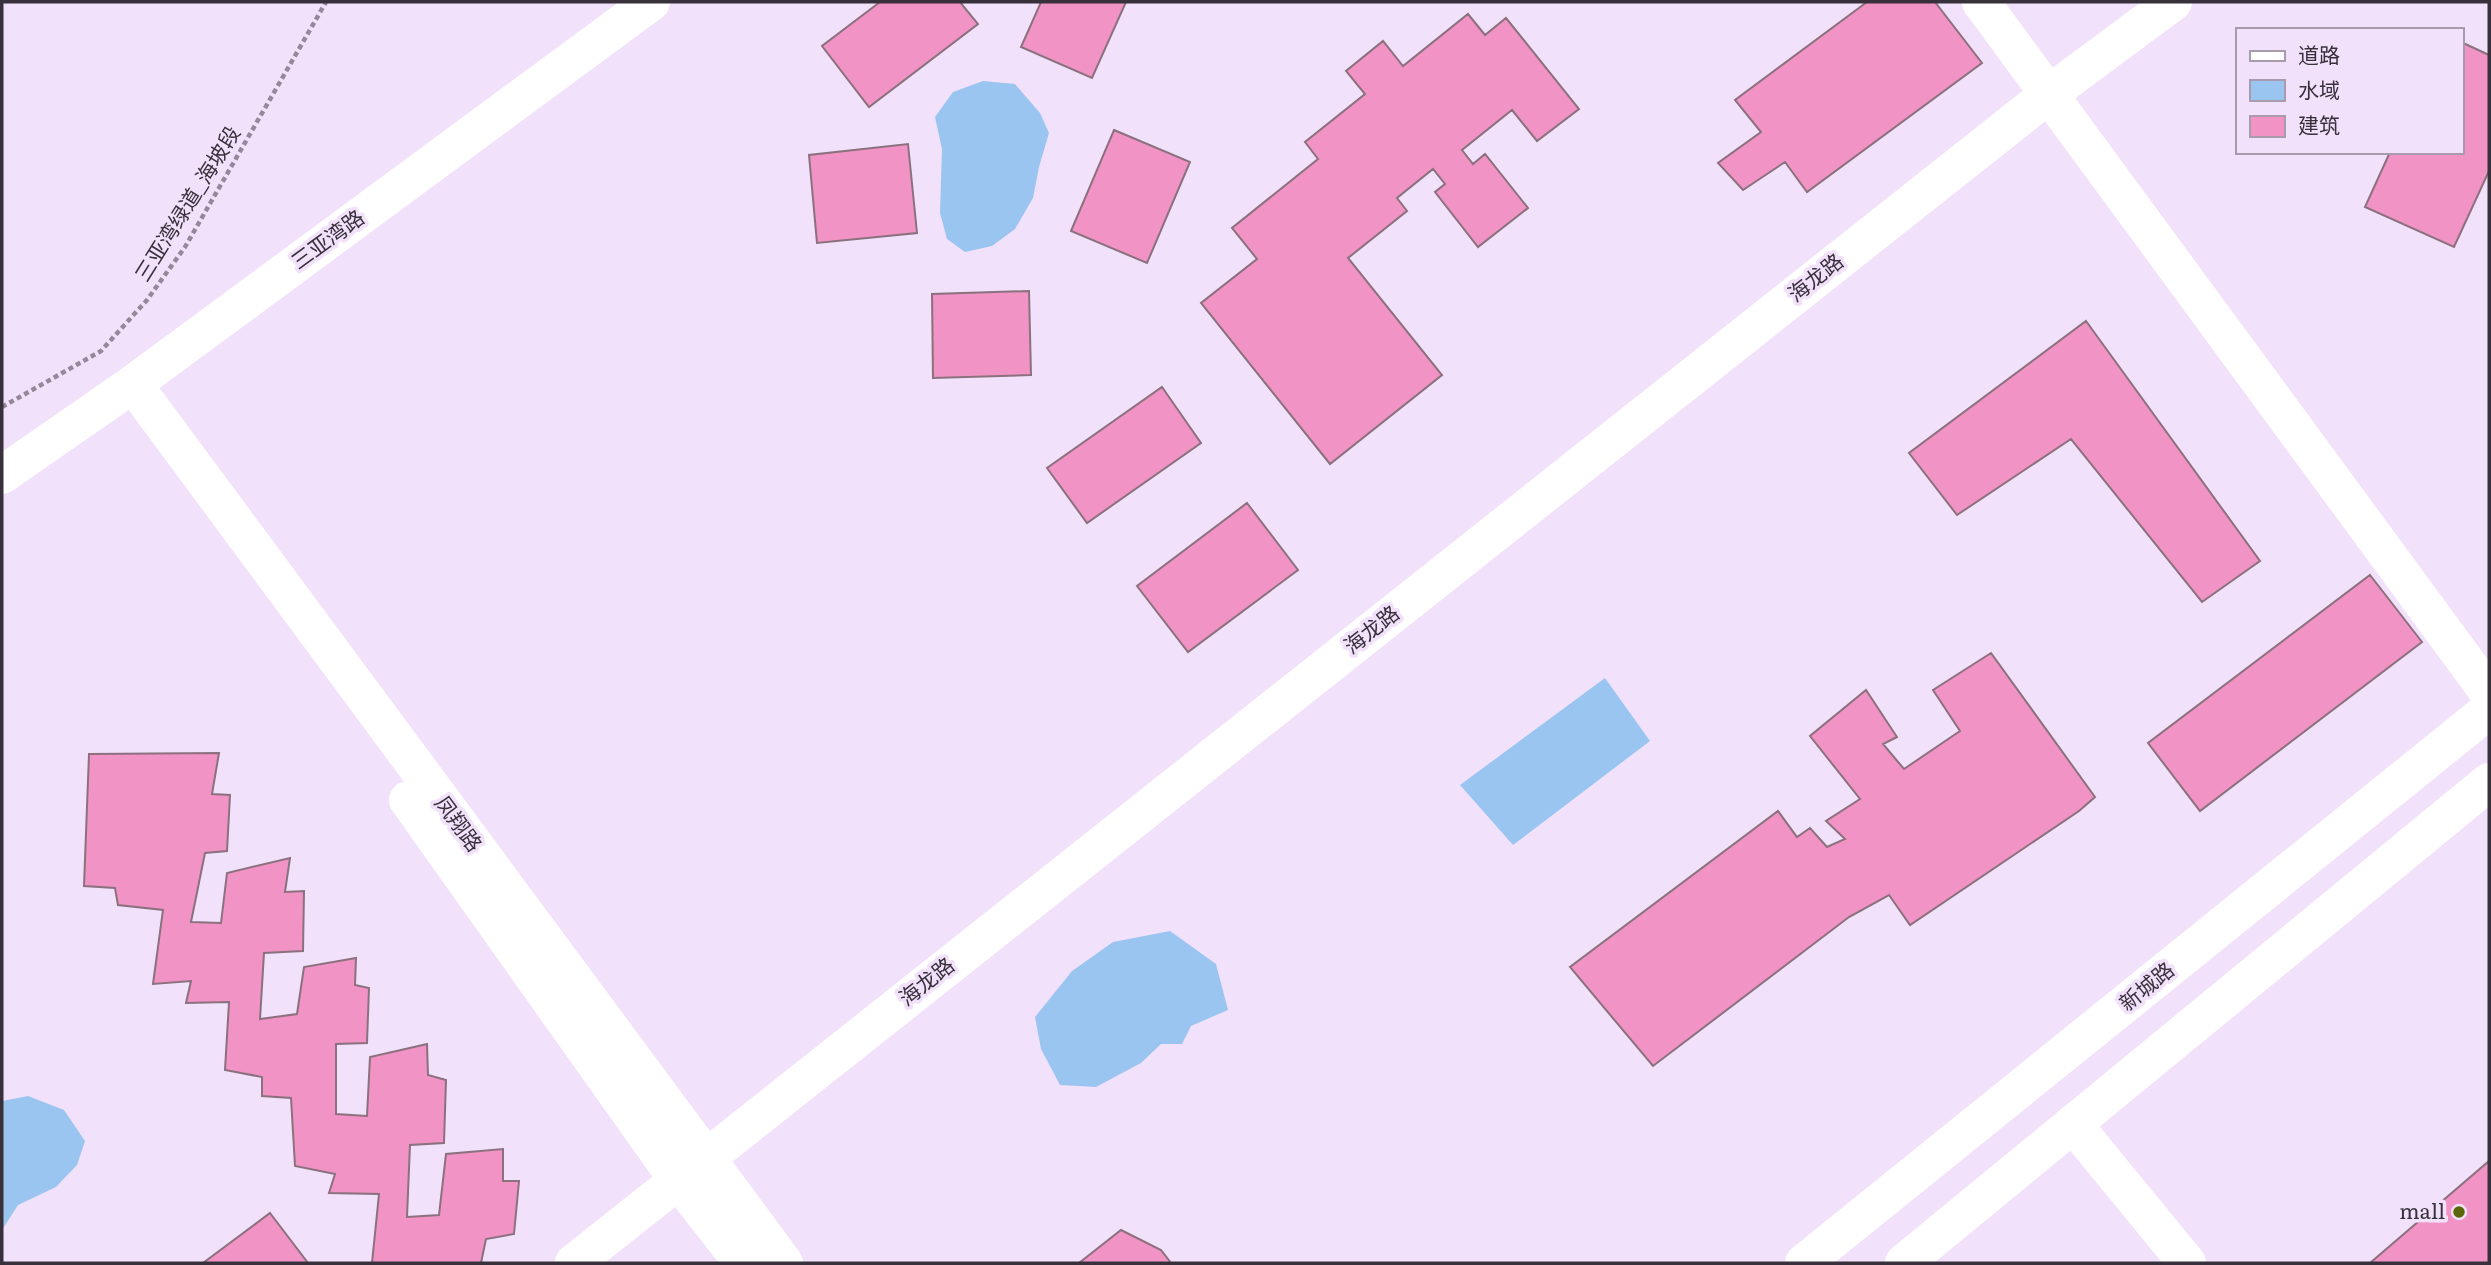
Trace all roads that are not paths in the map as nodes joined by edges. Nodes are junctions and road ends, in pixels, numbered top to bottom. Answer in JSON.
{"nodes":[{"id":1,"x":651,"y":2,"type":"edge"},
{"id":2,"x":1981,"y":2,"type":"edge"},
{"id":3,"x":2173,"y":2,"type":"edge"},
{"id":4,"x":2049,"y":93,"type":"junction"},
{"id":5,"x":126,"y":389,"type":"junction"},
{"id":6,"x":2,"y":475,"type":"edge"},
{"id":7,"x":2489,"y":693,"type":"edge"},
{"id":8,"x":2489,"y":710,"type":"edge"},
{"id":9,"x":2489,"y":782,"type":"edge"},
{"id":10,"x":2073,"y":1124,"type":"junction"},
{"id":11,"x":691,"y":1169,"type":"junction"},
{"id":12,"x":574,"y":1263,"type":"edge"},
{"id":13,"x":743,"y":1263,"type":"edge"},
{"id":14,"x":784,"y":1263,"type":"edge"},
{"id":15,"x":1804,"y":1263,"type":"edge"},
{"id":16,"x":1904,"y":1263,"type":"edge"},
{"id":17,"x":2186,"y":1263,"type":"edge"}],
"edges":[{"from":1,"to":5,"type":"street","name":"三亚湾路"},
{"from":2,"to":4,"type":"street"},
{"from":3,"to":4,"type":"street","name":"海龙路"},
{"from":4,"to":7,"type":"street"},
{"from":4,"to":11,"type":"street","name":"海龙路"},
{"from":5,"to":6,"type":"street","name":"三亚湾路"},
{"from":5,"to":11,"type":"street","name":"凤翔路"},
{"from":8,"to":15,"type":"street","name":"新城路"},
{"from":9,"to":10,"type":"street"},
{"from":10,"to":16,"type":"street"},
{"from":10,"to":17,"type":"street"},
{"from":11,"to":12,"type":"street","name":"海龙路"},
{"from":11,"to":13,"type":"street","name":"凤翔路"},
{"from":11,"to":14,"type":"street","name":"凤翔路"}]}
